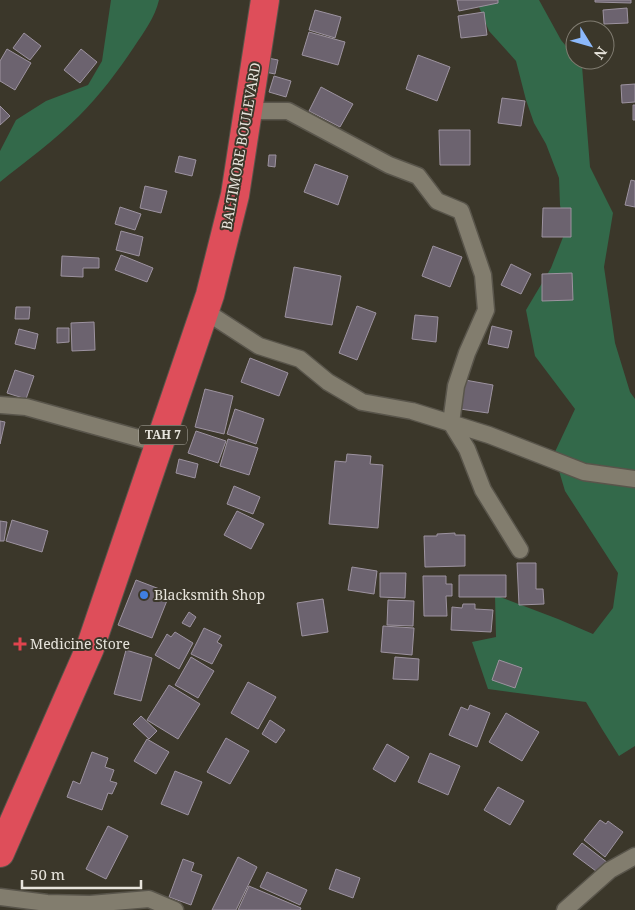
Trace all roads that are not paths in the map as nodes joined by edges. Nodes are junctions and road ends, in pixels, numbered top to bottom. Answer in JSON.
{"nodes":[{"id":1,"x":265,"y":0,"type":"edge"},
{"id":2,"x":249,"y":111,"type":"junction"},
{"id":3,"x":205,"y":311,"type":"junction"},
{"id":4,"x":0,"y":405,"type":"edge"},
{"id":5,"x":451,"y":423,"type":"junction"},
{"id":6,"x":160,"y":444,"type":"junction"},
{"id":7,"x":635,"y":479,"type":"edge"},
{"id":8,"x":520,"y":550,"type":"dead end"},
{"id":9,"x":0,"y":853,"type":"edge"},
{"id":10,"x":635,"y":856,"type":"edge"},
{"id":11,"x":0,"y":897,"type":"edge"},
{"id":12,"x":93,"y":907,"type":"edge"},
{"id":13,"x":175,"y":910,"type":"edge"},
{"id":14,"x":565,"y":910,"type":"edge"}],
"edges":[{"from":1,"to":2,"type":"highway","name":"BALTIMORE BOULEVARD","number":"TAH 7"},
{"from":2,"to":3,"type":"highway","name":"BALTIMORE BOULEVARD","number":"TAH 7"},
{"from":2,"to":5,"type":"street"},
{"from":3,"to":5,"type":"street"},
{"from":3,"to":6,"type":"highway","name":"BALTIMORE BOULEVARD","number":"TAH 7"},
{"from":4,"to":6,"type":"street"},
{"from":5,"to":7,"type":"street"},
{"from":5,"to":8,"type":"street"},
{"from":6,"to":9,"type":"highway","name":"BALTIMORE BOULEVARD","number":"TAH 7"},
{"from":10,"to":14,"type":"street"},
{"from":11,"to":12,"type":"street"},
{"from":12,"to":13,"type":"street"}]}
